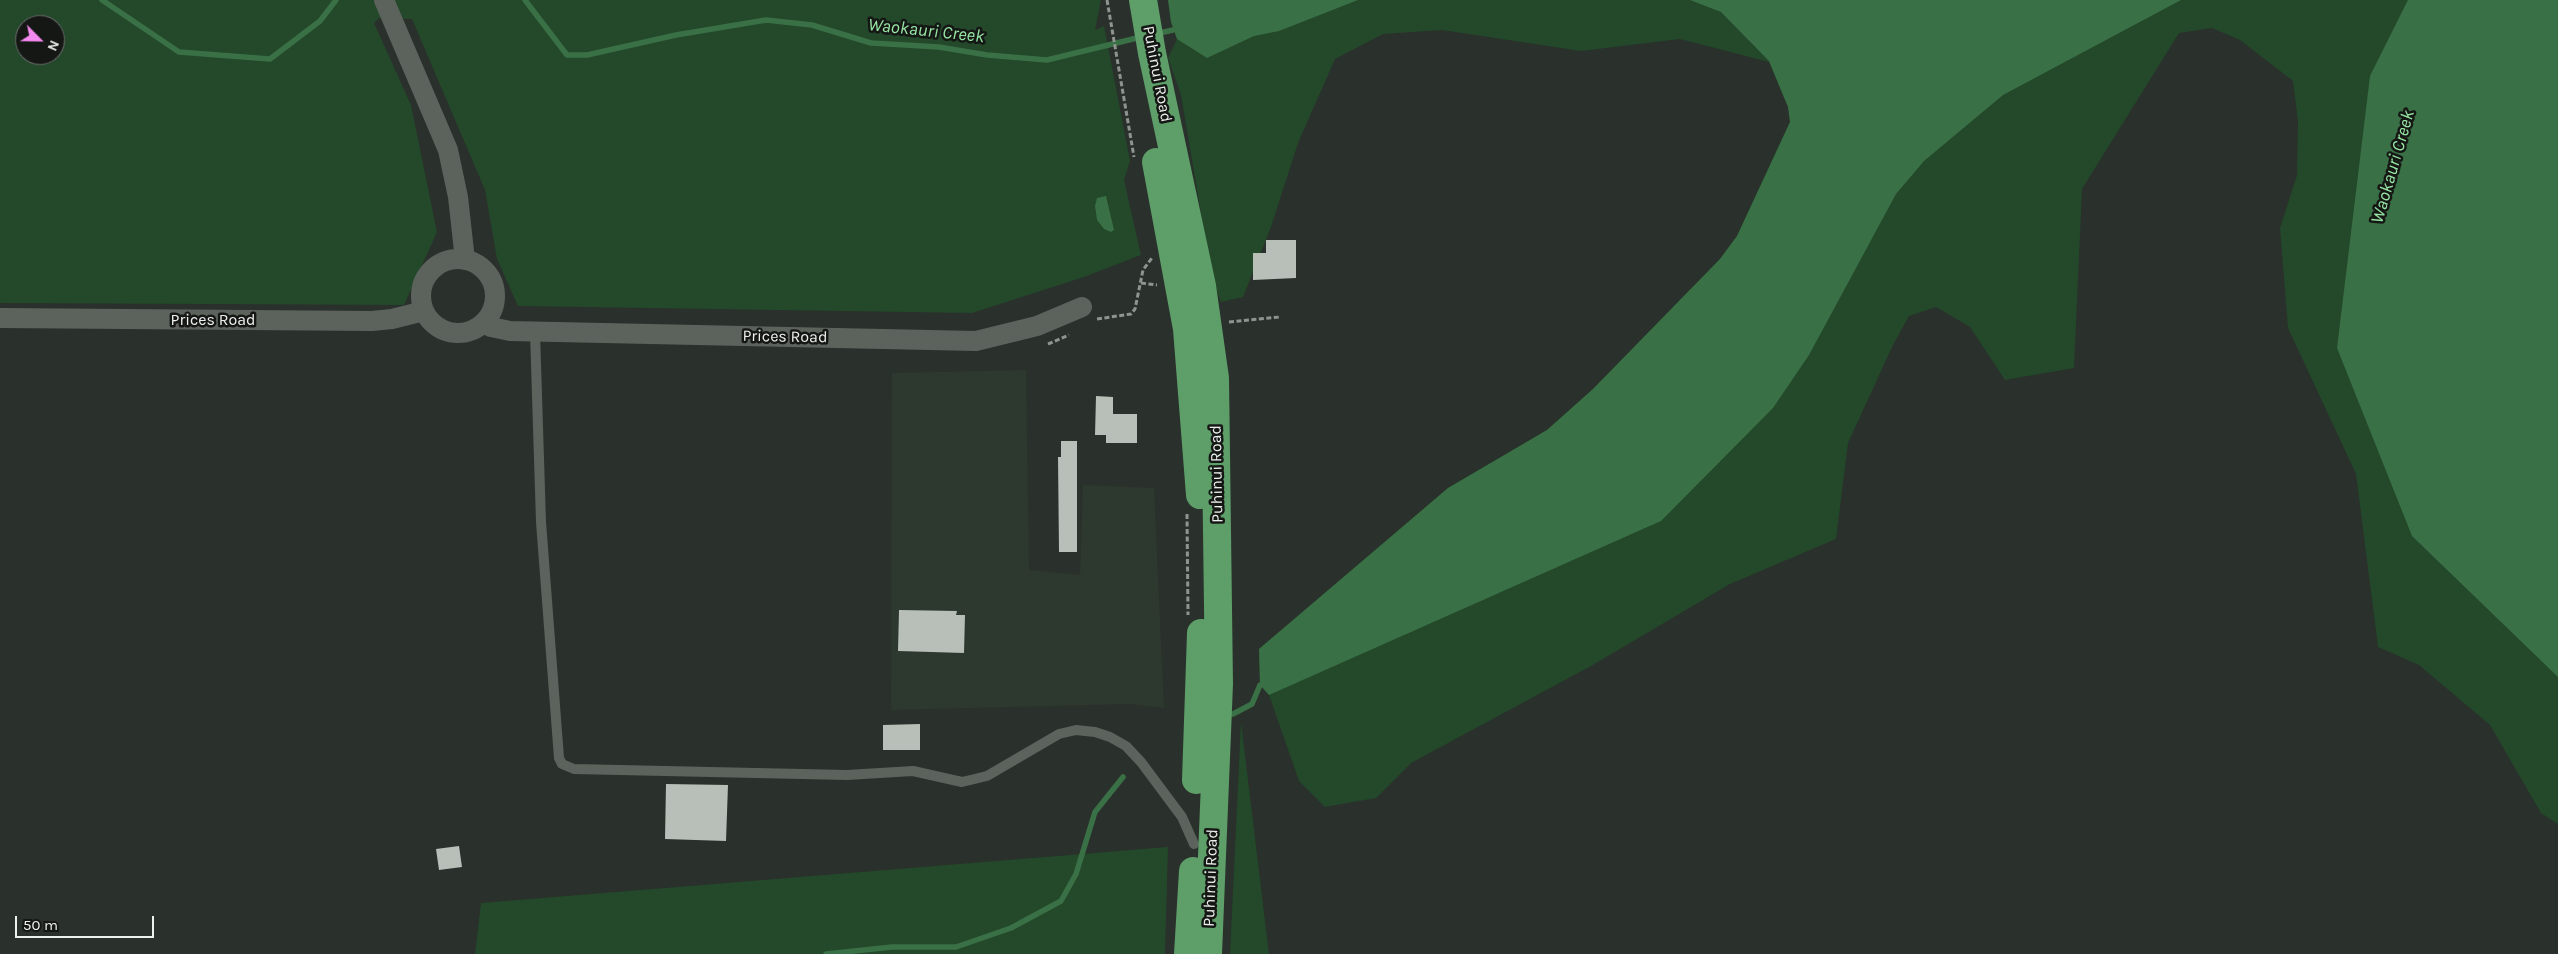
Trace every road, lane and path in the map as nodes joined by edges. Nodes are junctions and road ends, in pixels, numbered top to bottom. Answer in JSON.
{"nodes":[{"id":1,"x":384,"y":0,"type":"edge"},
{"id":2,"x":1127,"y":7,"type":"edge"},
{"id":3,"x":1145,"y":54,"type":"junction"},
{"id":4,"x":1134,"y":160,"type":"dead end"},
{"id":5,"x":1153,"y":258,"type":"dead end"},
{"id":6,"x":465,"y":260,"type":"junction"},
{"id":7,"x":1141,"y":282,"type":"junction"},
{"id":8,"x":1158,"y":285,"type":"dead end"},
{"id":9,"x":424,"y":311,"type":"junction"},
{"id":10,"x":1089,"y":313,"type":"joint"},
{"id":11,"x":1280,"y":317,"type":"dead end"},
{"id":12,"x":0,"y":318,"type":"edge"},
{"id":13,"x":484,"y":322,"type":"junction"},
{"id":14,"x":1208,"y":325,"type":"junction"},
{"id":15,"x":534,"y":332,"type":"junction"},
{"id":16,"x":1194,"y":844,"type":"junction"},
{"id":17,"x":1188,"y":954,"type":"edge"},
{"id":18,"x":1208,"y":954,"type":"edge"}],
"edges":[{"from":1,"to":6,"type":"street"},
{"from":2,"to":3,"type":"highway","name":"Puhinui Road"},
{"from":2,"to":4,"type":"path"},
{"from":3,"to":14,"type":"highway","name":"Puhinui Road"},
{"from":3,"to":16,"type":"highway","name":"Puhinui Road"},
{"from":5,"to":7,"type":"path"},
{"from":6,"to":9,"type":"street"},
{"from":6,"to":13,"type":"street"},
{"from":7,"to":8,"type":"path"},
{"from":7,"to":10,"type":"path"},
{"from":9,"to":12,"type":"street","name":"Prices Road"},
{"from":9,"to":13,"type":"street"},
{"from":10,"to":15,"type":"street","name":"Prices Road"},
{"from":11,"to":14,"type":"path"},
{"from":13,"to":15,"type":"street","name":"Prices Road"},
{"from":14,"to":18,"type":"highway","name":"Puhinui Road"},
{"from":15,"to":16,"type":"lane"},
{"from":16,"to":17,"type":"highway","name":"Puhinui Road"}]}
